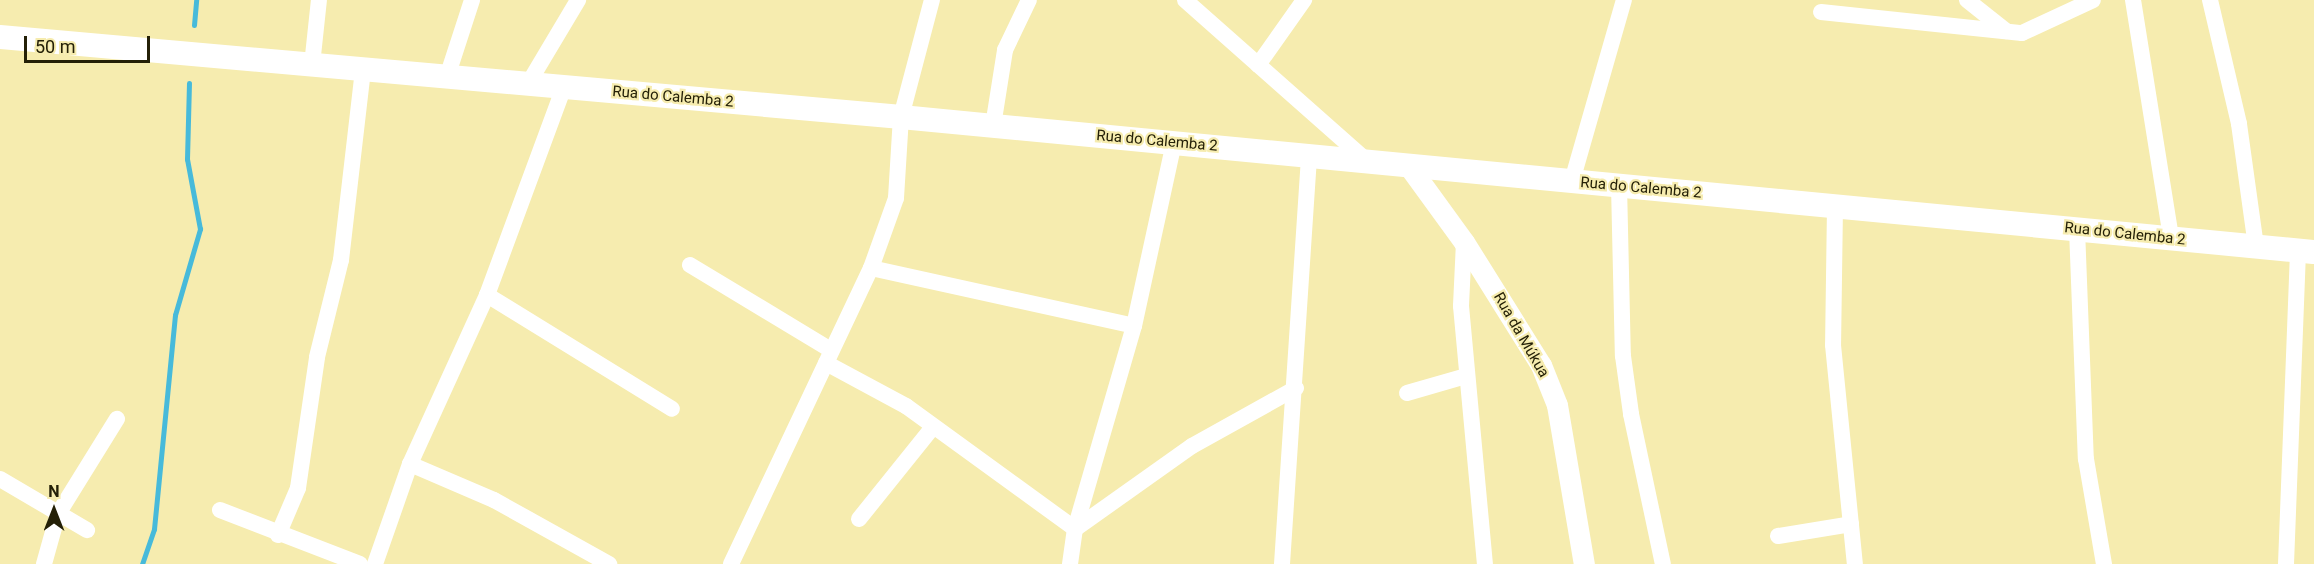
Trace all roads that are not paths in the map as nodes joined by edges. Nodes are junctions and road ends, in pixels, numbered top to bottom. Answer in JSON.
{"nodes":[{"id":1,"x":319,"y":0,"type":"edge"},
{"id":2,"x":472,"y":0,"type":"edge"},
{"id":3,"x":578,"y":0,"type":"edge"},
{"id":4,"x":932,"y":0,"type":"edge"},
{"id":5,"x":1029,"y":0,"type":"edge"},
{"id":6,"x":1185,"y":0,"type":"edge"},
{"id":7,"x":1304,"y":0,"type":"edge"},
{"id":8,"x":1624,"y":0,"type":"edge"},
{"id":9,"x":1967,"y":0,"type":"edge"},
{"id":10,"x":2093,"y":0,"type":"edge"},
{"id":11,"x":2133,"y":0,"type":"edge"},
{"id":12,"x":2210,"y":0,"type":"edge"},
{"id":13,"x":1821,"y":12,"type":"dead end"},
{"id":14,"x":2006,"y":32,"type":"junction"},
{"id":15,"x":0,"y":37,"type":"edge"},
{"id":16,"x":312,"y":65,"type":"junction"},
{"id":17,"x":1258,"y":65,"type":"junction"},
{"id":18,"x":363,"y":69,"type":"junction"},
{"id":19,"x":447,"y":77,"type":"junction"},
{"id":20,"x":528,"y":84,"type":"junction"},
{"id":21,"x":564,"y":87,"type":"junction"},
{"id":22,"x":901,"y":117,"type":"junction"},
{"id":23,"x":993,"y":126,"type":"junction"},
{"id":24,"x":1174,"y":143,"type":"junction"},
{"id":25,"x":1309,"y":156,"type":"junction"},
{"id":26,"x":1367,"y":161,"type":"junction"},
{"id":27,"x":1408,"y":165,"type":"junction"},
{"id":28,"x":1572,"y":181,"type":"junction"},
{"id":29,"x":1619,"y":185,"type":"junction"},
{"id":30,"x":1835,"y":206,"type":"junction"},
{"id":31,"x":2077,"y":229,"type":"junction"},
{"id":32,"x":2171,"y":238,"type":"junction"},
{"id":33,"x":1464,"y":242,"type":"junction"},
{"id":34,"x":2256,"y":246,"type":"junction"},
{"id":35,"x":2306,"y":251,"type":"edge"},
{"id":36,"x":690,"y":265,"type":"dead end"},
{"id":37,"x":871,"y":268,"type":"junction"},
{"id":38,"x":487,"y":295,"type":"junction"},
{"id":39,"x":1134,"y":326,"type":"junction"},
{"id":40,"x":829,"y":356,"type":"junction"},
{"id":41,"x":1466,"y":376,"type":"junction"},
{"id":42,"x":1296,"y":388,"type":"junction"},
{"id":43,"x":1407,"y":393,"type":"dead end"},
{"id":44,"x":672,"y":409,"type":"dead end"},
{"id":45,"x":117,"y":419,"type":"dead end"},
{"id":46,"x":933,"y":427,"type":"junction"},
{"id":47,"x":410,"y":464,"type":"junction"},
{"id":48,"x":0,"y":479,"type":"edge"},
{"id":49,"x":220,"y":510,"type":"dead end"},
{"id":50,"x":58,"y":514,"type":"junction"},
{"id":51,"x":859,"y":519,"type":"dead end"},
{"id":52,"x":1851,"y":524,"type":"junction"},
{"id":53,"x":1075,"y":529,"type":"junction"},
{"id":54,"x":87,"y":530,"type":"dead end"},
{"id":55,"x":278,"y":535,"type":"junction"},
{"id":56,"x":1778,"y":536,"type":"dead end"},
{"id":57,"x":44,"y":564,"type":"edge"},
{"id":58,"x":360,"y":564,"type":"edge"},
{"id":59,"x":375,"y":564,"type":"edge"},
{"id":60,"x":609,"y":564,"type":"edge"},
{"id":61,"x":731,"y":564,"type":"edge"},
{"id":62,"x":1070,"y":564,"type":"edge"},
{"id":63,"x":1282,"y":564,"type":"edge"},
{"id":64,"x":1485,"y":564,"type":"edge"},
{"id":65,"x":1584,"y":564,"type":"edge"},
{"id":66,"x":1663,"y":564,"type":"edge"},
{"id":67,"x":1855,"y":564,"type":"edge"},
{"id":68,"x":2104,"y":564,"type":"edge"},
{"id":69,"x":2286,"y":564,"type":"edge"}],
"edges":[{"from":1,"to":16,"type":"street"},
{"from":2,"to":19,"type":"street"},
{"from":3,"to":20,"type":"street"},
{"from":4,"to":22,"type":"street"},
{"from":5,"to":23,"type":"street"},
{"from":6,"to":17,"type":"street"},
{"from":7,"to":17,"type":"street"},
{"from":8,"to":28,"type":"street"},
{"from":9,"to":14,"type":"street"},
{"from":10,"to":14,"type":"street"},
{"from":11,"to":32,"type":"street"},
{"from":12,"to":34,"type":"street"},
{"from":13,"to":14,"type":"street"},
{"from":15,"to":16,"type":"main road","name":"Rua do Calemba 2"},
{"from":16,"to":18,"type":"main road","name":"Rua do Calemba 2"},
{"from":17,"to":26,"type":"street"},
{"from":18,"to":19,"type":"main road","name":"Rua do Calemba 2"},
{"from":18,"to":55,"type":"street"},
{"from":19,"to":20,"type":"main road","name":"Rua do Calemba 2"},
{"from":20,"to":21,"type":"main road","name":"Rua do Calemba 2"},
{"from":21,"to":22,"type":"main road","name":"Rua do Calemba 2"},
{"from":21,"to":38,"type":"street"},
{"from":22,"to":23,"type":"main road","name":"Rua do Calemba 2"},
{"from":22,"to":37,"type":"street"},
{"from":23,"to":24,"type":"main road","name":"Rua do Calemba 2"},
{"from":24,"to":25,"type":"main road","name":"Rua do Calemba 2"},
{"from":24,"to":39,"type":"street"},
{"from":25,"to":26,"type":"main road","name":"Rua do Calemba 2"},
{"from":25,"to":42,"type":"street"},
{"from":26,"to":27,"type":"main road","name":"Rua do Calemba 2"},
{"from":27,"to":28,"type":"main road","name":"Rua do Calemba 2"},
{"from":27,"to":33,"type":"street","name":"Rua da Múkua"},
{"from":28,"to":29,"type":"main road","name":"Rua do Calemba 2"},
{"from":29,"to":30,"type":"main road","name":"Rua do Calemba 2"},
{"from":29,"to":66,"type":"street"},
{"from":30,"to":31,"type":"main road","name":"Rua do Calemba 2"},
{"from":30,"to":52,"type":"street"},
{"from":31,"to":32,"type":"main road","name":"Rua do Calemba 2"},
{"from":31,"to":68,"type":"street"},
{"from":32,"to":34,"type":"main road","name":"Rua do Calemba 2"},
{"from":33,"to":41,"type":"street"},
{"from":33,"to":65,"type":"street","name":"Rua da Múkua"},
{"from":34,"to":35,"type":"main road","name":"Rua do Calemba 2"},
{"from":35,"to":69,"type":"street"},
{"from":36,"to":40,"type":"street"},
{"from":37,"to":39,"type":"street"},
{"from":37,"to":40,"type":"street"},
{"from":38,"to":44,"type":"street"},
{"from":38,"to":47,"type":"street"},
{"from":39,"to":53,"type":"street"},
{"from":40,"to":46,"type":"street"},
{"from":40,"to":61,"type":"street"},
{"from":41,"to":43,"type":"street"},
{"from":41,"to":64,"type":"street"},
{"from":42,"to":53,"type":"street"},
{"from":42,"to":63,"type":"street"},
{"from":45,"to":50,"type":"street"},
{"from":46,"to":51,"type":"street"},
{"from":46,"to":53,"type":"street"},
{"from":47,"to":59,"type":"street"},
{"from":47,"to":60,"type":"street"},
{"from":48,"to":50,"type":"street"},
{"from":49,"to":55,"type":"street"},
{"from":50,"to":54,"type":"street"},
{"from":50,"to":57,"type":"street"},
{"from":52,"to":56,"type":"street"},
{"from":52,"to":67,"type":"street"},
{"from":53,"to":62,"type":"street"},
{"from":55,"to":58,"type":"street"}]}
